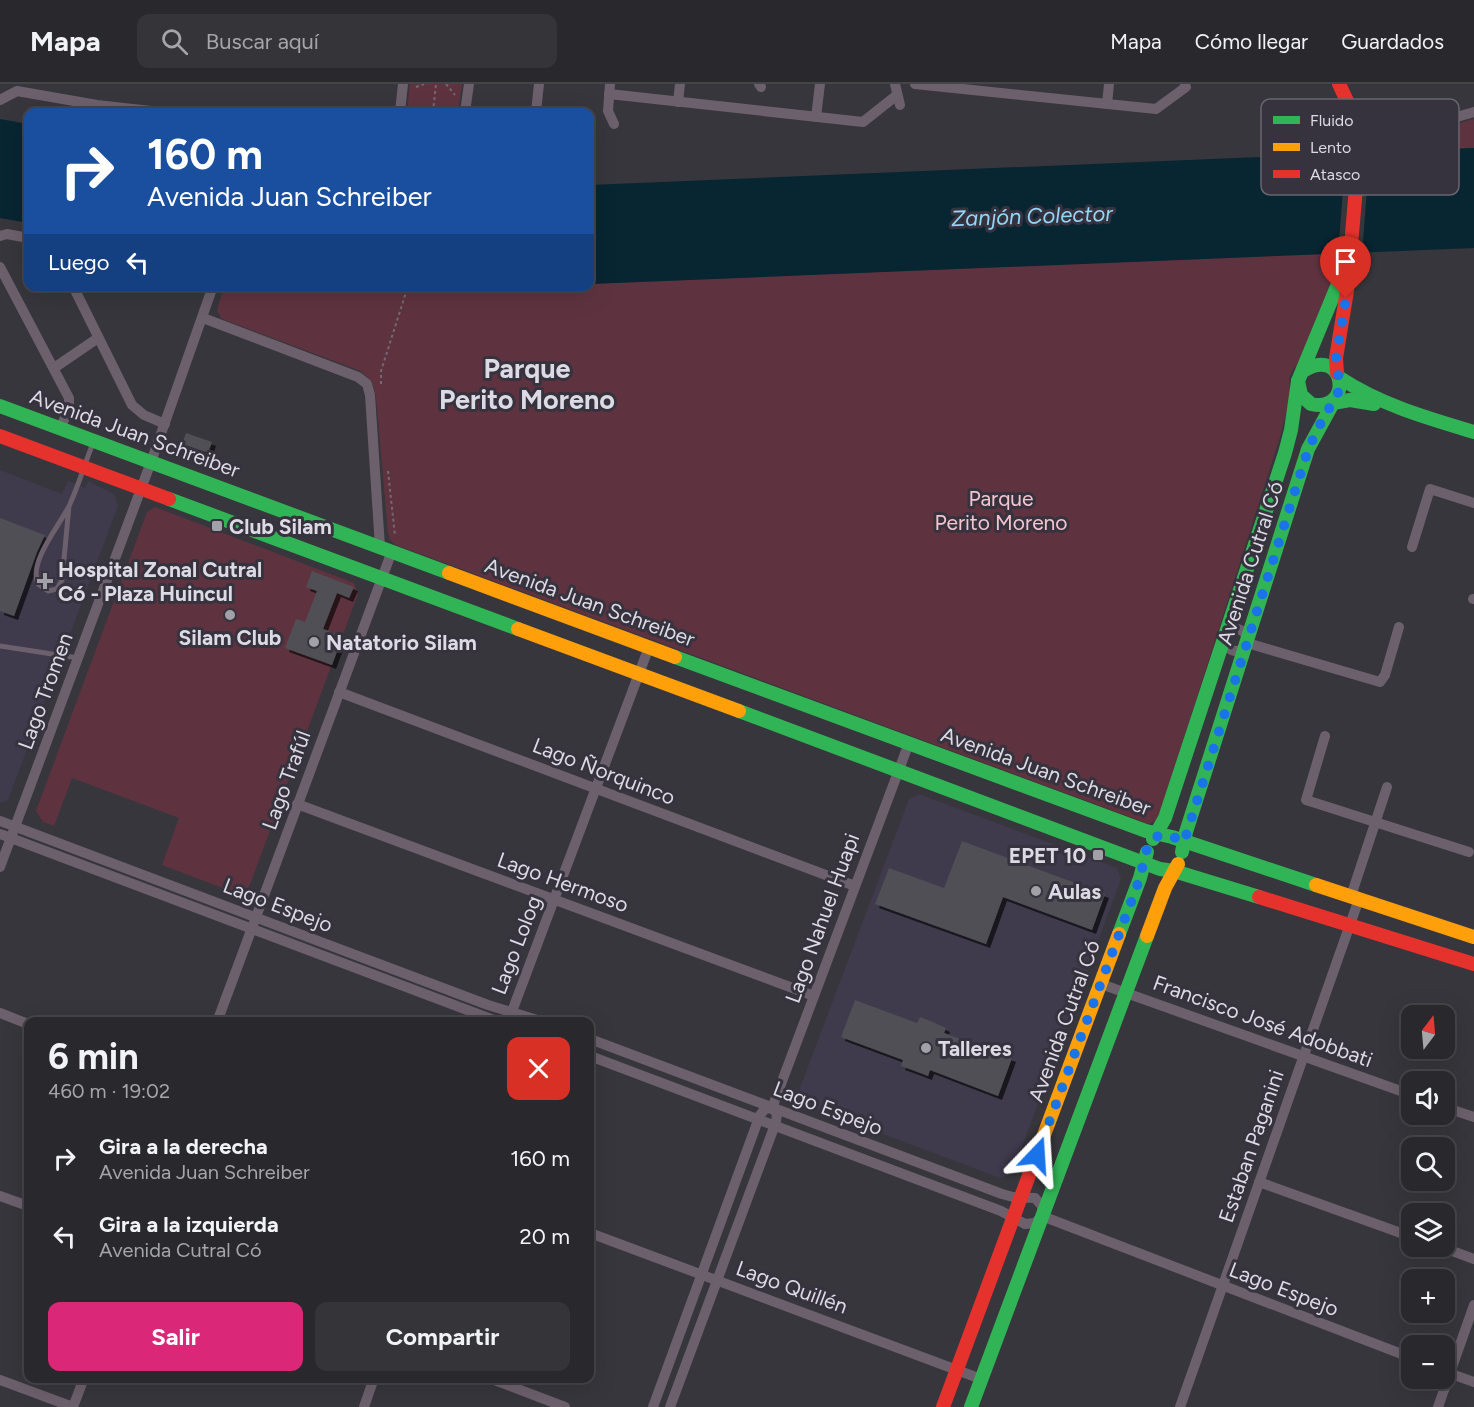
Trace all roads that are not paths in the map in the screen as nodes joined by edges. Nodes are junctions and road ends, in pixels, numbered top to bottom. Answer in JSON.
{"nodes":[{"id":1,"x":4,"y":84,"type":"edge"},
{"id":2,"x":403,"y":84,"type":"edge"},
{"id":3,"x":469,"y":84,"type":"edge"},
{"id":4,"x":539,"y":84,"type":"edge"},
{"id":5,"x":680,"y":84,"type":"edge"},
{"id":6,"x":820,"y":84,"type":"edge"},
{"id":7,"x":915,"y":84,"type":"edge"},
{"id":8,"x":1109,"y":84,"type":"edge"},
{"id":9,"x":1339,"y":84,"type":"edge"},
{"id":10,"x":1185,"y":86,"type":"edge"},
{"id":11,"x":968,"y":87,"type":"edge"},
{"id":12,"x":609,"y":89,"type":"edge"},
{"id":13,"x":897,"y":95,"type":"edge"},
{"id":14,"x":1,"y":99,"type":"edge"},
{"id":15,"x":1346,"y":99,"type":"edge"},
{"id":16,"x":678,"y":102,"type":"junction"},
{"id":17,"x":1107,"y":104,"type":"junction"},
{"id":18,"x":124,"y":108,"type":"edge"},
{"id":19,"x":404,"y":108,"type":"edge"},
{"id":20,"x":466,"y":108,"type":"edge"},
{"id":21,"x":536,"y":108,"type":"edge"},
{"id":22,"x":1474,"y":112,"type":"edge"},
{"id":23,"x":1459,"y":116,"type":"edge"},
{"id":24,"x":816,"y":117,"type":"junction"},
{"id":25,"x":615,"y":124,"type":"dead end"},
{"id":26,"x":1356,"y":195,"type":"edge"},
{"id":27,"x":0,"y":236,"type":"edge"},
{"id":28,"x":24,"y":237,"type":"edge"},
{"id":29,"x":1350,"y":256,"type":"junction"},
{"id":30,"x":0,"y":267,"type":"edge"},
{"id":31,"x":76,"y":291,"type":"edge"},
{"id":32,"x":211,"y":291,"type":"edge"},
{"id":33,"x":203,"y":318,"type":"junction"},
{"id":34,"x":99,"y":338,"type":"junction"},
{"id":35,"x":54,"y":368,"type":"junction"},
{"id":36,"x":1338,"y":375,"type":"junction"},
{"id":37,"x":1300,"y":376,"type":"junction"},
{"id":38,"x":1332,"y":401,"type":"junction"},
{"id":39,"x":0,"y":406,"type":"edge"},
{"id":40,"x":1398,"y":408,"type":"junction"},
{"id":41,"x":165,"y":424,"type":"junction"},
{"id":42,"x":61,"y":428,"type":"junction"},
{"id":43,"x":1474,"y":432,"type":"edge"},
{"id":44,"x":0,"y":436,"type":"edge"},
{"id":45,"x":94,"y":441,"type":"junction"},
{"id":46,"x":151,"y":462,"type":"junction"},
{"id":47,"x":84,"y":467,"type":"junction"},
{"id":48,"x":141,"y":488,"type":"junction"},
{"id":49,"x":1474,"y":503,"type":"edge"},
{"id":50,"x":69,"y":506,"type":"junction"},
{"id":51,"x":390,"y":547,"type":"junction"},
{"id":52,"x":1412,"y":547,"type":"dead end"},
{"id":53,"x":382,"y":578,"type":"junction"},
{"id":54,"x":1399,"y":627,"type":"dead end"},
{"id":55,"x":1225,"y":636,"type":"junction"},
{"id":56,"x":1246,"y":643,"type":"junction"},
{"id":57,"x":0,"y":646,"type":"edge"},
{"id":58,"x":649,"y":646,"type":"junction"},
{"id":59,"x":78,"y":658,"type":"junction"},
{"id":60,"x":639,"y":674,"type":"junction"},
{"id":61,"x":339,"y":692,"type":"junction"},
{"id":62,"x":1325,"y":736,"type":"dead end"},
{"id":63,"x":909,"y":743,"type":"junction"},
{"id":64,"x":898,"y":771,"type":"junction"},
{"id":65,"x":1387,"y":787,"type":"dead end"},
{"id":66,"x":596,"y":789,"type":"junction"},
{"id":67,"x":297,"y":804,"type":"junction"},
{"id":68,"x":0,"y":821,"type":"edge"},
{"id":69,"x":1375,"y":822,"type":"junction"},
{"id":70,"x":9,"y":833,"type":"edge"},
{"id":71,"x":1165,"y":852,"type":"junction"},
{"id":72,"x":1469,"y":852,"type":"dead end"},
{"id":73,"x":0,"y":867,"type":"edge"},
{"id":74,"x":855,"y":886,"type":"junction"},
{"id":75,"x":1355,"y":898,"type":"junction"},
{"id":76,"x":554,"y":899,"type":"junction"},
{"id":77,"x":253,"y":923,"type":"junction"},
{"id":78,"x":1349,"y":926,"type":"junction"},
{"id":79,"x":1474,"y":937,"type":"edge"},
{"id":80,"x":1474,"y":964,"type":"edge"},
{"id":81,"x":1101,"y":984,"type":"junction"},
{"id":82,"x":1126,"y":993,"type":"junction"},
{"id":83,"x":814,"y":996,"type":"junction"},
{"id":84,"x":0,"y":1013,"type":"edge"},
{"id":85,"x":219,"y":1017,"type":"edge"},
{"id":86,"x":487,"y":1017,"type":"edge"},
{"id":87,"x":510,"y":1017,"type":"edge"},
{"id":88,"x":24,"y":1022,"type":"edge"},
{"id":89,"x":594,"y":1041,"type":"edge"},
{"id":90,"x":1303,"y":1056,"type":"junction"},
{"id":91,"x":594,"y":1057,"type":"edge"},
{"id":92,"x":1401,"y":1091,"type":"edge"},
{"id":93,"x":772,"y":1108,"type":"junction"},
{"id":94,"x":1455,"y":1111,"type":"edge"},
{"id":95,"x":1474,"y":1117,"type":"edge"},
{"id":96,"x":759,"y":1119,"type":"junction"},
{"id":97,"x":775,"y":1125,"type":"junction"},
{"id":98,"x":1259,"y":1182,"type":"junction"},
{"id":99,"x":0,"y":1196,"type":"edge"},
{"id":100,"x":1021,"y":1198,"type":"junction"},
{"id":101,"x":24,"y":1205,"type":"edge"},
{"id":102,"x":1042,"y":1216,"type":"junction"},
{"id":103,"x":1014,"y":1217,"type":"junction"},
{"id":104,"x":1401,"y":1233,"type":"edge"},
{"id":105,"x":594,"y":1234,"type":"edge"},
{"id":106,"x":1455,"y":1252,"type":"edge"},
{"id":107,"x":1474,"y":1259,"type":"edge"},
{"id":108,"x":702,"y":1275,"type":"junction"},
{"id":109,"x":717,"y":1280,"type":"junction"},
{"id":110,"x":1223,"y":1286,"type":"junction"},
{"id":111,"x":1474,"y":1305,"type":"edge"},
{"id":112,"x":1455,"y":1352,"type":"edge"},
{"id":113,"x":1401,"y":1354,"type":"edge"},
{"id":114,"x":957,"y":1370,"type":"junction"},
{"id":115,"x":1455,"y":1375,"type":"edge"},
{"id":116,"x":981,"y":1379,"type":"junction"},
{"id":117,"x":0,"y":1380,"type":"edge"},
{"id":118,"x":1474,"y":1382,"type":"edge"},
{"id":119,"x":82,"y":1383,"type":"edge"},
{"id":120,"x":372,"y":1383,"type":"edge"},
{"id":121,"x":502,"y":1383,"type":"edge"},
{"id":122,"x":1443,"y":1389,"type":"edge"},
{"id":123,"x":73,"y":1407,"type":"edge"},
{"id":124,"x":364,"y":1407,"type":"edge"},
{"id":125,"x":565,"y":1407,"type":"edge"},
{"id":126,"x":653,"y":1407,"type":"edge"},
{"id":127,"x":670,"y":1407,"type":"edge"},
{"id":128,"x":943,"y":1407,"type":"edge"},
{"id":129,"x":971,"y":1407,"type":"edge"},
{"id":130,"x":1180,"y":1407,"type":"edge"},
{"id":131,"x":1438,"y":1407,"type":"edge"}],
"edges":[{"from":1,"to":14,"type":"street"},
{"from":2,"to":19,"type":"street"},
{"from":3,"to":20,"type":"street"},
{"from":4,"to":21,"type":"street"},
{"from":5,"to":16,"type":"street"},
{"from":6,"to":24,"type":"street"},
{"from":7,"to":11,"type":"street"},
{"from":8,"to":17,"type":"street"},
{"from":9,"to":15,"type":"main road","name":"Avenida Cutral Có"},
{"from":10,"to":17,"type":"street"},
{"from":11,"to":17,"type":"street"},
{"from":12,"to":16,"type":"street"},
{"from":12,"to":25,"type":"street"},
{"from":13,"to":24,"type":"street"},
{"from":14,"to":18,"type":"street"},
{"from":16,"to":24,"type":"street"},
{"from":22,"to":23,"type":"street"},
{"from":26,"to":29,"type":"main road","name":"Avenida Cutral Có"},
{"from":27,"to":28,"type":"street"},
{"from":29,"to":36,"type":"main road","name":"Avenida Cutral Có"},
{"from":29,"to":37,"type":"main road","name":"Avenida Cutral Có"},
{"from":30,"to":35,"type":"street"},
{"from":31,"to":34,"type":"street"},
{"from":32,"to":33,"type":"street","name":"Lago Tromen"},
{"from":33,"to":41,"type":"street","name":"Lago Tromen"},
{"from":33,"to":51,"type":"street"},
{"from":34,"to":35,"type":"street"},
{"from":34,"to":41,"type":"street"},
{"from":35,"to":42,"type":"street"},
{"from":36,"to":37,"type":"main road"},
{"from":36,"to":38,"type":"main road","name":"Avenida Cutral Có"},
{"from":36,"to":40,"type":"main road"},
{"from":37,"to":38,"type":"main road"},
{"from":37,"to":55,"type":"main road","name":"Avenida Cutral Có"},
{"from":38,"to":40,"type":"main road"},
{"from":38,"to":56,"type":"main road","name":"Avenida Cutral Có"},
{"from":39,"to":42,"type":"main road","name":"Avenida Juan Schreiber"},
{"from":40,"to":43,"type":"main road"},
{"from":41,"to":46,"type":"street","name":"Lago Tromen"},
{"from":42,"to":45,"type":"main road","name":"Avenida Juan Schreiber"},
{"from":44,"to":47,"type":"main road","name":"Avenida Juan Schreiber"},
{"from":45,"to":46,"type":"main road","name":"Avenida Juan Schreiber"},
{"from":45,"to":47,"type":"lane"},
{"from":46,"to":48,"type":"street","name":"Lago Tromen"},
{"from":46,"to":51,"type":"main road","name":"Avenida Juan Schreiber"},
{"from":47,"to":48,"type":"main road","name":"Avenida Juan Schreiber"},
{"from":47,"to":50,"type":"lane"},
{"from":48,"to":53,"type":"main road","name":"Avenida Juan Schreiber"},
{"from":48,"to":59,"type":"street","name":"Lago Tromen"},
{"from":49,"to":52,"type":"street"},
{"from":50,"to":50,"type":"lane"},
{"from":51,"to":53,"type":"street","name":"Lago Trafúl"},
{"from":51,"to":58,"type":"main road","name":"Avenida Juan Schreiber"},
{"from":53,"to":60,"type":"main road","name":"Avenida Juan Schreiber"},
{"from":53,"to":61,"type":"street","name":"Lago Trafúl"},
{"from":54,"to":56,"type":"street"},
{"from":55,"to":56,"type":"street"},
{"from":55,"to":56,"type":"street"},
{"from":55,"to":71,"type":"main road","name":"Avenida Cutral Có"},
{"from":56,"to":71,"type":"main road","name":"Avenida Cutral Có"},
{"from":57,"to":59,"type":"lane"},
{"from":58,"to":60,"type":"street","name":"Lago Lolog"},
{"from":58,"to":63,"type":"main road","name":"Avenida Juan Schreiber"},
{"from":59,"to":70,"type":"street","name":"Lago Tromen"},
{"from":60,"to":64,"type":"main road","name":"Avenida Juan Schreiber"},
{"from":60,"to":66,"type":"street","name":"Lago Lolog"},
{"from":61,"to":66,"type":"street","name":"Lago Ñorquinco"},
{"from":61,"to":67,"type":"street","name":"Lago Trafúl"},
{"from":62,"to":69,"type":"street"},
{"from":63,"to":64,"type":"street","name":"Lago Nahuel Huapi"},
{"from":63,"to":71,"type":"main road","name":"Avenida Juan Schreiber"},
{"from":64,"to":71,"type":"main road","name":"Avenida Juan Schreiber"},
{"from":64,"to":74,"type":"street","name":"Lago Nahuel Huapi"},
{"from":65,"to":69,"type":"street","name":"Estaban Paganini"},
{"from":66,"to":74,"type":"street","name":"Lago Ñorquinco"},
{"from":66,"to":76,"type":"street","name":"Lago Lolog"},
{"from":67,"to":76,"type":"street","name":"Lago Hermoso"},
{"from":67,"to":77,"type":"street","name":"Lago Trafúl"},
{"from":68,"to":70,"type":"street","name":"Lago Espejo"},
{"from":69,"to":72,"type":"street"},
{"from":69,"to":75,"type":"street","name":"Estaban Paganini"},
{"from":70,"to":73,"type":"street","name":"Lago Tromen"},
{"from":70,"to":77,"type":"street","name":"Lago Espejo"},
{"from":71,"to":75,"type":"main road","name":"Avenida Juan Schreiber"},
{"from":71,"to":78,"type":"main road","name":"Avenida Juan Schreiber"},
{"from":71,"to":81,"type":"main road","name":"Avenida Cutral Có"},
{"from":71,"to":82,"type":"main road","name":"Avenida Cutral Có"},
{"from":74,"to":83,"type":"street","name":"Lago Nahuel Huapi"},
{"from":75,"to":78,"type":"street","name":"Estaban Paganini"},
{"from":75,"to":79,"type":"main road","name":"Avenida Juan Schreiber"},
{"from":76,"to":83,"type":"street","name":"Lago Hermoso"},
{"from":76,"to":87,"type":"street","name":"Lago Lolog"},
{"from":77,"to":85,"type":"street","name":"Lago Trafúl"},
{"from":77,"to":86,"type":"street","name":"Lago Espejo"},
{"from":77,"to":87,"type":"street","name":"Lago Espejo"},
{"from":78,"to":80,"type":"main road","name":"Avenida Juan Schreiber"},
{"from":78,"to":90,"type":"street","name":"Estaban Paganini"},
{"from":81,"to":82,"type":"street","name":"Francisco José Adobbati"},
{"from":81,"to":100,"type":"main road","name":"Avenida Cutral Có"},
{"from":82,"to":90,"type":"street","name":"Francisco José Adobbati"},
{"from":82,"to":102,"type":"main road","name":"Avenida Cutral Có"},
{"from":83,"to":93,"type":"street","name":"Lago Nahuel Huapi"},
{"from":84,"to":88,"type":"street"},
{"from":89,"to":93,"type":"street","name":"Lago Espejo"},
{"from":90,"to":92,"type":"street","name":"Francisco José Adobbati"},
{"from":90,"to":98,"type":"street","name":"Estaban Paganini"},
{"from":91,"to":96,"type":"street","name":"Lago Espejo"},
{"from":93,"to":96,"type":"street","name":"Lago Nahuel Huapi"},
{"from":93,"to":97,"type":"street"},
{"from":93,"to":100,"type":"street","name":"Lago Espejo"},
{"from":94,"to":95,"type":"street"},
{"from":96,"to":97,"type":"street","name":"Lago Espejo"},
{"from":96,"to":108,"type":"street","name":"Lago Nahuel Huapi"},
{"from":97,"to":103,"type":"street","name":"Lago Espejo"},
{"from":97,"to":109,"type":"street"},
{"from":98,"to":104,"type":"street"},
{"from":98,"to":110,"type":"street","name":"Estaban Paganini"},
{"from":99,"to":101,"type":"street"},
{"from":100,"to":102,"type":"street","name":"Lago Espejo"},
{"from":100,"to":103,"type":"main road","name":"Avenida Cutral Có"},
{"from":102,"to":103,"type":"street","name":"Lago Espejo"},
{"from":102,"to":110,"type":"street","name":"Lago Espejo"},
{"from":102,"to":116,"type":"main road","name":"Avenida Cutral Có"},
{"from":103,"to":114,"type":"main road","name":"Avenida Cutral Có"},
{"from":105,"to":108,"type":"street","name":"Lago Quillén"},
{"from":106,"to":107,"type":"street"},
{"from":108,"to":109,"type":"street","name":"Lago Quillén"},
{"from":108,"to":126,"type":"street","name":"Lago Nahuel Huapi"},
{"from":109,"to":114,"type":"street","name":"Lago Quillén"},
{"from":109,"to":127,"type":"street"},
{"from":110,"to":113,"type":"street","name":"Lago Espejo"},
{"from":110,"to":130,"type":"street","name":"Estaban Paganini"},
{"from":111,"to":112,"type":"street"},
{"from":114,"to":116,"type":"street","name":"Lago Quillén"},
{"from":114,"to":128,"type":"main road","name":"Avenida Cutral Có"},
{"from":115,"to":118,"type":"street"},
{"from":116,"to":129,"type":"main road","name":"Avenida Cutral Có"},
{"from":117,"to":123,"type":"street"},
{"from":119,"to":123,"type":"street"},
{"from":120,"to":124,"type":"street"},
{"from":121,"to":125,"type":"street"},
{"from":122,"to":131,"type":"street"}]}
